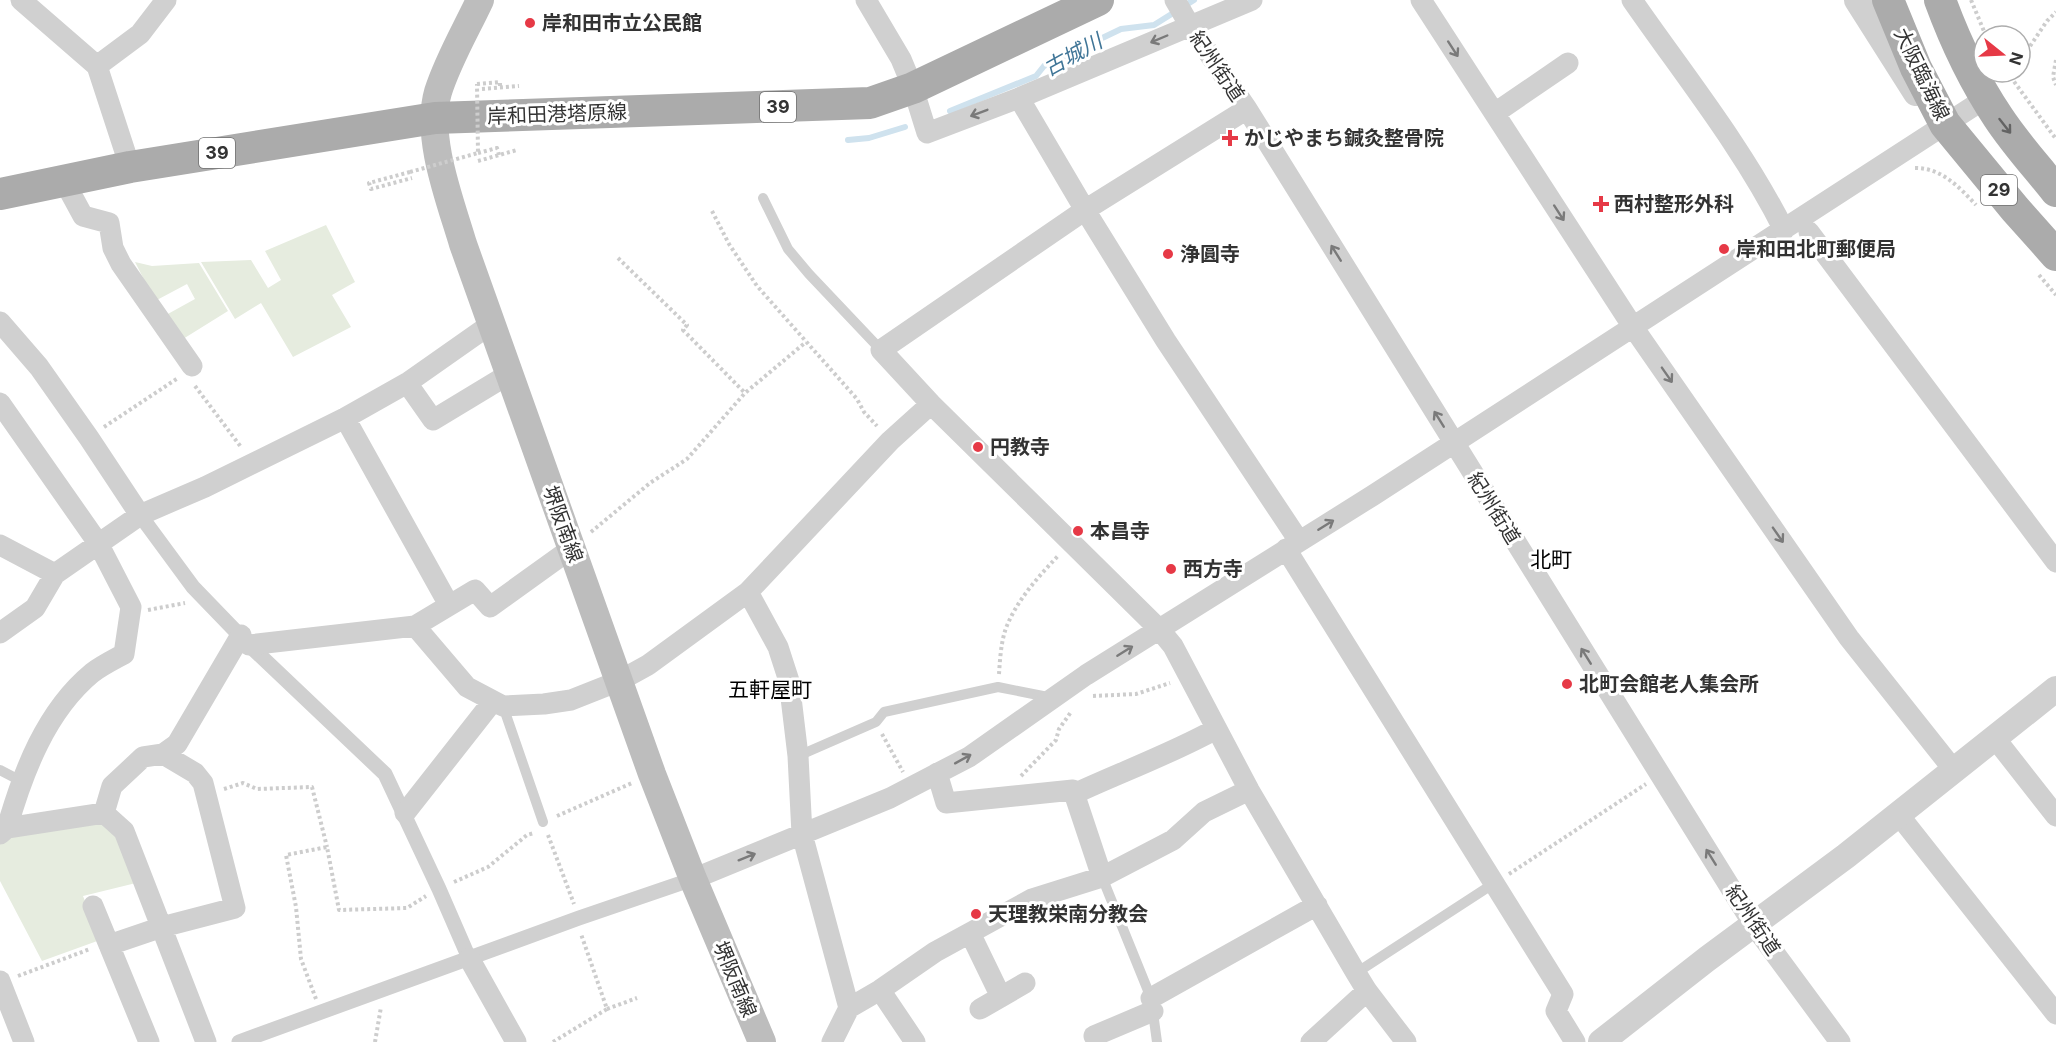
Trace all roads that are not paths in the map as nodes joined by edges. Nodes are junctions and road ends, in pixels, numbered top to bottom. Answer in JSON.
{"nodes":[{"id":1,"x":21,"y":0,"type":"edge"},
{"id":2,"x":166,"y":0,"type":"edge"},
{"id":3,"x":480,"y":0,"type":"edge"},
{"id":4,"x":866,"y":0,"type":"edge"},
{"id":5,"x":1098,"y":0,"type":"edge"},
{"id":6,"x":1252,"y":0,"type":"edge"},
{"id":7,"x":1421,"y":0,"type":"edge"},
{"id":8,"x":1632,"y":0,"type":"edge"},
{"id":9,"x":1857,"y":0,"type":"edge"},
{"id":10,"x":1888,"y":0,"type":"edge"},
{"id":11,"x":1940,"y":0,"type":"edge"},
{"id":12,"x":1181,"y":11,"type":"edge"},
{"id":13,"x":1568,"y":63,"type":"dead end"},
{"id":14,"x":97,"y":66,"type":"junction"},
{"id":15,"x":913,"y":88,"type":"junction"},
{"id":16,"x":1019,"y":98,"type":"junction"},
{"id":17,"x":1986,"y":98,"type":"junction"},
{"id":18,"x":1247,"y":109,"type":"junction"},
{"id":19,"x":1495,"y":113,"type":"junction"},
{"id":20,"x":435,"y":118,"type":"junction"},
{"id":21,"x":1945,"y":124,"type":"junction"},
{"id":22,"x":130,"y":167,"type":"junction"},
{"id":23,"x":64,"y":181,"type":"junction"},
{"id":24,"x":2056,"y":191,"type":"edge"},
{"id":25,"x":0,"y":194,"type":"edge"},
{"id":26,"x":763,"y":198,"type":"dead end"},
{"id":27,"x":1084,"y":210,"type":"junction"},
{"id":28,"x":1784,"y":230,"type":"junction"},
{"id":29,"x":1809,"y":232,"type":"dead end"},
{"id":30,"x":2056,"y":255,"type":"edge"},
{"id":31,"x":0,"y":322,"type":"edge"},
{"id":32,"x":491,"y":324,"type":"junction"},
{"id":33,"x":1633,"y":327,"type":"junction"},
{"id":34,"x":881,"y":350,"type":"junction"},
{"id":35,"x":189,"y":370,"type":"road end"},
{"id":36,"x":509,"y":374,"type":"junction"},
{"id":37,"x":407,"y":383,"type":"junction"},
{"id":38,"x":0,"y":403,"type":"edge"},
{"id":39,"x":931,"y":404,"type":"junction"},
{"id":40,"x":345,"y":418,"type":"junction"},
{"id":41,"x":1454,"y":443,"type":"junction"},
{"id":42,"x":140,"y":515,"type":"junction"},
{"id":43,"x":98,"y":543,"type":"junction"},
{"id":44,"x":0,"y":545,"type":"edge"},
{"id":45,"x":1293,"y":545,"type":"junction"},
{"id":46,"x":572,"y":548,"type":"junction"},
{"id":47,"x":2056,"y":562,"type":"edge"},
{"id":48,"x":55,"y":574,"type":"junction"},
{"id":49,"x":748,"y":592,"type":"junction"},
{"id":50,"x":449,"y":606,"type":"junction"},
{"id":51,"x":414,"y":626,"type":"junction"},
{"id":52,"x":1159,"y":629,"type":"junction"},
{"id":53,"x":0,"y":633,"type":"edge"},
{"id":54,"x":245,"y":640,"type":"junction"},
{"id":55,"x":619,"y":681,"type":"junction"},
{"id":56,"x":2056,"y":688,"type":"edge"},
{"id":57,"x":1053,"y":698,"type":"junction"},
{"id":58,"x":498,"y":704,"type":"junction"},
{"id":59,"x":1216,"y":729,"type":"junction"},
{"id":60,"x":1994,"y":737,"type":"junction"},
{"id":61,"x":163,"y":754,"type":"junction"},
{"id":62,"x":798,"y":756,"type":"junction"},
{"id":63,"x":0,"y":770,"type":"edge"},
{"id":64,"x":1953,"y":770,"type":"junction"},
{"id":65,"x":937,"y":773,"type":"junction"},
{"id":66,"x":21,"y":781,"type":"junction"},
{"id":67,"x":1249,"y":789,"type":"junction"},
{"id":68,"x":1074,"y":794,"type":"junction"},
{"id":69,"x":104,"y":813,"type":"junction"},
{"id":70,"x":405,"y":813,"type":"junction"},
{"id":71,"x":1898,"y":814,"type":"junction"},
{"id":72,"x":2056,"y":816,"type":"edge"},
{"id":73,"x":545,"y":825,"type":"road end"},
{"id":74,"x":3,"y":831,"type":"edge"},
{"id":75,"x":802,"y":834,"type":"junction"},
{"id":76,"x":1102,"y":877,"type":"junction"},
{"id":77,"x":693,"y":879,"type":"junction"},
{"id":78,"x":1493,"y":884,"type":"junction"},
{"id":79,"x":1317,"y":905,"type":"junction"},
{"id":80,"x":93,"y":906,"type":"dead end"},
{"id":81,"x":1753,"y":924,"type":"junction"},
{"id":82,"x":162,"y":927,"type":"junction"},
{"id":83,"x":970,"y":933,"type":"junction"},
{"id":84,"x":109,"y":944,"type":"junction"},
{"id":85,"x":469,"y":958,"type":"junction"},
{"id":86,"x":0,"y":981,"type":"edge"},
{"id":87,"x":1362,"y":982,"type":"junction"},
{"id":88,"x":1025,"y":983,"type":"dead end"},
{"id":89,"x":880,"y":990,"type":"junction"},
{"id":90,"x":1001,"y":997,"type":"junction"},
{"id":91,"x":1152,"y":1005,"type":"junction"},
{"id":92,"x":849,"y":1008,"type":"junction"},
{"id":93,"x":980,"y":1009,"type":"dead end"},
{"id":94,"x":2056,"y":1014,"type":"edge"},
{"id":95,"x":1094,"y":1036,"type":"dead end"},
{"id":96,"x":24,"y":1042,"type":"edge"},
{"id":97,"x":149,"y":1042,"type":"edge"},
{"id":98,"x":206,"y":1042,"type":"edge"},
{"id":99,"x":239,"y":1042,"type":"edge"},
{"id":100,"x":516,"y":1042,"type":"edge"},
{"id":101,"x":762,"y":1042,"type":"edge"},
{"id":102,"x":832,"y":1042,"type":"edge"},
{"id":103,"x":915,"y":1042,"type":"edge"},
{"id":104,"x":1157,"y":1042,"type":"edge"},
{"id":105,"x":1311,"y":1042,"type":"edge"},
{"id":106,"x":1406,"y":1042,"type":"edge"},
{"id":107,"x":1575,"y":1042,"type":"edge"},
{"id":108,"x":1601,"y":1042,"type":"edge"},
{"id":109,"x":1840,"y":1042,"type":"edge"}],
"edges":[{"from":1,"to":14,"type":"street"},
{"from":2,"to":14,"type":"street"},
{"from":3,"to":20,"type":"main road","name":"堺阪南線"},
{"from":4,"to":15,"type":"street"},
{"from":5,"to":15,"type":"main road","name":"岸和田港塔原線","number":"39"},
{"from":6,"to":12,"type":"street"},
{"from":7,"to":19,"type":"street","one_way":true},
{"from":8,"to":28,"type":"street"},
{"from":9,"to":21,"type":"street"},
{"from":10,"to":21,"type":"main road","name":"大阪臨海線","number":"29"},
{"from":11,"to":17,"type":"main road","number":"29"},
{"from":12,"to":16,"type":"street","one_way":true},
{"from":12,"to":18,"type":"street","name":"紀州街道"},
{"from":13,"to":19,"type":"street"},
{"from":14,"to":22,"type":"street"},
{"from":16,"to":15,"type":"street","one_way":true},
{"from":15,"to":20,"type":"main road","name":"岸和田港塔原線","number":"39"},
{"from":16,"to":27,"type":"street"},
{"from":17,"to":21,"type":"street"},
{"from":17,"to":24,"type":"main road","number":"29","one_way":true},
{"from":18,"to":27,"type":"street"},
{"from":41,"to":18,"type":"street","name":"紀州街道","one_way":true},
{"from":19,"to":33,"type":"street","one_way":true},
{"from":20,"to":22,"type":"main road","name":"岸和田港塔原線","number":"39"},
{"from":20,"to":32,"type":"main road","name":"堺阪南線"},
{"from":21,"to":28,"type":"street"},
{"from":21,"to":30,"type":"main road","name":"大阪臨海線","number":"29"},
{"from":22,"to":23,"type":"main road","name":"岸和田港塔原線","number":"39"},
{"from":23,"to":25,"type":"main road","name":"岸和田港塔原線","number":"39"},
{"from":23,"to":35,"type":"street"},
{"from":26,"to":34,"type":"lane"},
{"from":27,"to":34,"type":"street"},
{"from":27,"to":45,"type":"street"},
{"from":28,"to":33,"type":"street"},
{"from":29,"to":47,"type":"street"},
{"from":31,"to":42,"type":"street"},
{"from":32,"to":36,"type":"main road","name":"堺阪南線"},
{"from":32,"to":37,"type":"street"},
{"from":33,"to":41,"type":"street"},
{"from":33,"to":64,"type":"street","one_way":true},
{"from":34,"to":39,"type":"street"},
{"from":36,"to":37,"type":"street"},
{"from":36,"to":46,"type":"main road","name":"堺阪南線"},
{"from":37,"to":40,"type":"street"},
{"from":38,"to":43,"type":"street"},
{"from":39,"to":49,"type":"street"},
{"from":39,"to":52,"type":"street"},
{"from":40,"to":42,"type":"street"},
{"from":40,"to":50,"type":"street"},
{"from":45,"to":41,"type":"street","one_way":true},
{"from":81,"to":41,"type":"street","name":"紀州街道","one_way":true},
{"from":42,"to":43,"type":"street"},
{"from":42,"to":54,"type":"street"},
{"from":43,"to":48,"type":"street"},
{"from":43,"to":66,"type":"street"},
{"from":44,"to":48,"type":"street"},
{"from":45,"to":52,"type":"street"},
{"from":45,"to":78,"type":"street"},
{"from":46,"to":50,"type":"street"},
{"from":46,"to":55,"type":"main road","name":"堺阪南線"},
{"from":48,"to":53,"type":"street"},
{"from":49,"to":55,"type":"street"},
{"from":49,"to":62,"type":"street"},
{"from":50,"to":51,"type":"street"},
{"from":51,"to":54,"type":"street"},
{"from":51,"to":58,"type":"street"},
{"from":57,"to":52,"type":"street","one_way":true},
{"from":52,"to":59,"type":"street"},
{"from":54,"to":61,"type":"street"},
{"from":54,"to":70,"type":"street"},
{"from":55,"to":58,"type":"street"},
{"from":55,"to":77,"type":"main road","name":"堺阪南線"},
{"from":56,"to":60,"type":"street"},
{"from":57,"to":62,"type":"lane"},
{"from":65,"to":57,"type":"street","one_way":true},
{"from":58,"to":70,"type":"street"},
{"from":58,"to":73,"type":"lane"},
{"from":59,"to":67,"type":"street"},
{"from":59,"to":68,"type":"street"},
{"from":60,"to":64,"type":"street"},
{"from":60,"to":72,"type":"street"},
{"from":61,"to":69,"type":"street"},
{"from":61,"to":82,"type":"street"},
{"from":62,"to":75,"type":"street"},
{"from":63,"to":66,"type":"lane"},
{"from":64,"to":71,"type":"street"},
{"from":65,"to":68,"type":"street"},
{"from":65,"to":75,"type":"street"},
{"from":66,"to":74,"type":"street"},
{"from":67,"to":76,"type":"street"},
{"from":67,"to":79,"type":"street"},
{"from":68,"to":76,"type":"street"},
{"from":69,"to":74,"type":"street"},
{"from":69,"to":82,"type":"street"},
{"from":70,"to":85,"type":"street"},
{"from":71,"to":81,"type":"street"},
{"from":71,"to":94,"type":"street"},
{"from":77,"to":75,"type":"street","one_way":true},
{"from":75,"to":92,"type":"street"},
{"from":76,"to":83,"type":"street"},
{"from":76,"to":91,"type":"lane"},
{"from":77,"to":85,"type":"street"},
{"from":77,"to":101,"type":"main road","name":"堺阪南線"},
{"from":78,"to":87,"type":"lane"},
{"from":78,"to":107,"type":"street"},
{"from":79,"to":87,"type":"street"},
{"from":79,"to":91,"type":"street"},
{"from":80,"to":84,"type":"street"},
{"from":81,"to":108,"type":"street"},
{"from":81,"to":109,"type":"street","name":"紀州街道"},
{"from":82,"to":84,"type":"street"},
{"from":82,"to":98,"type":"street"},
{"from":83,"to":89,"type":"street"},
{"from":83,"to":90,"type":"street"},
{"from":84,"to":97,"type":"street"},
{"from":85,"to":99,"type":"street"},
{"from":85,"to":100,"type":"street"},
{"from":86,"to":96,"type":"street"},
{"from":87,"to":105,"type":"street"},
{"from":87,"to":106,"type":"street"},
{"from":88,"to":90,"type":"street"},
{"from":89,"to":92,"type":"street"},
{"from":89,"to":103,"type":"street"},
{"from":90,"to":93,"type":"street"},
{"from":91,"to":95,"type":"street"},
{"from":91,"to":104,"type":"lane"},
{"from":92,"to":102,"type":"street"}]}
